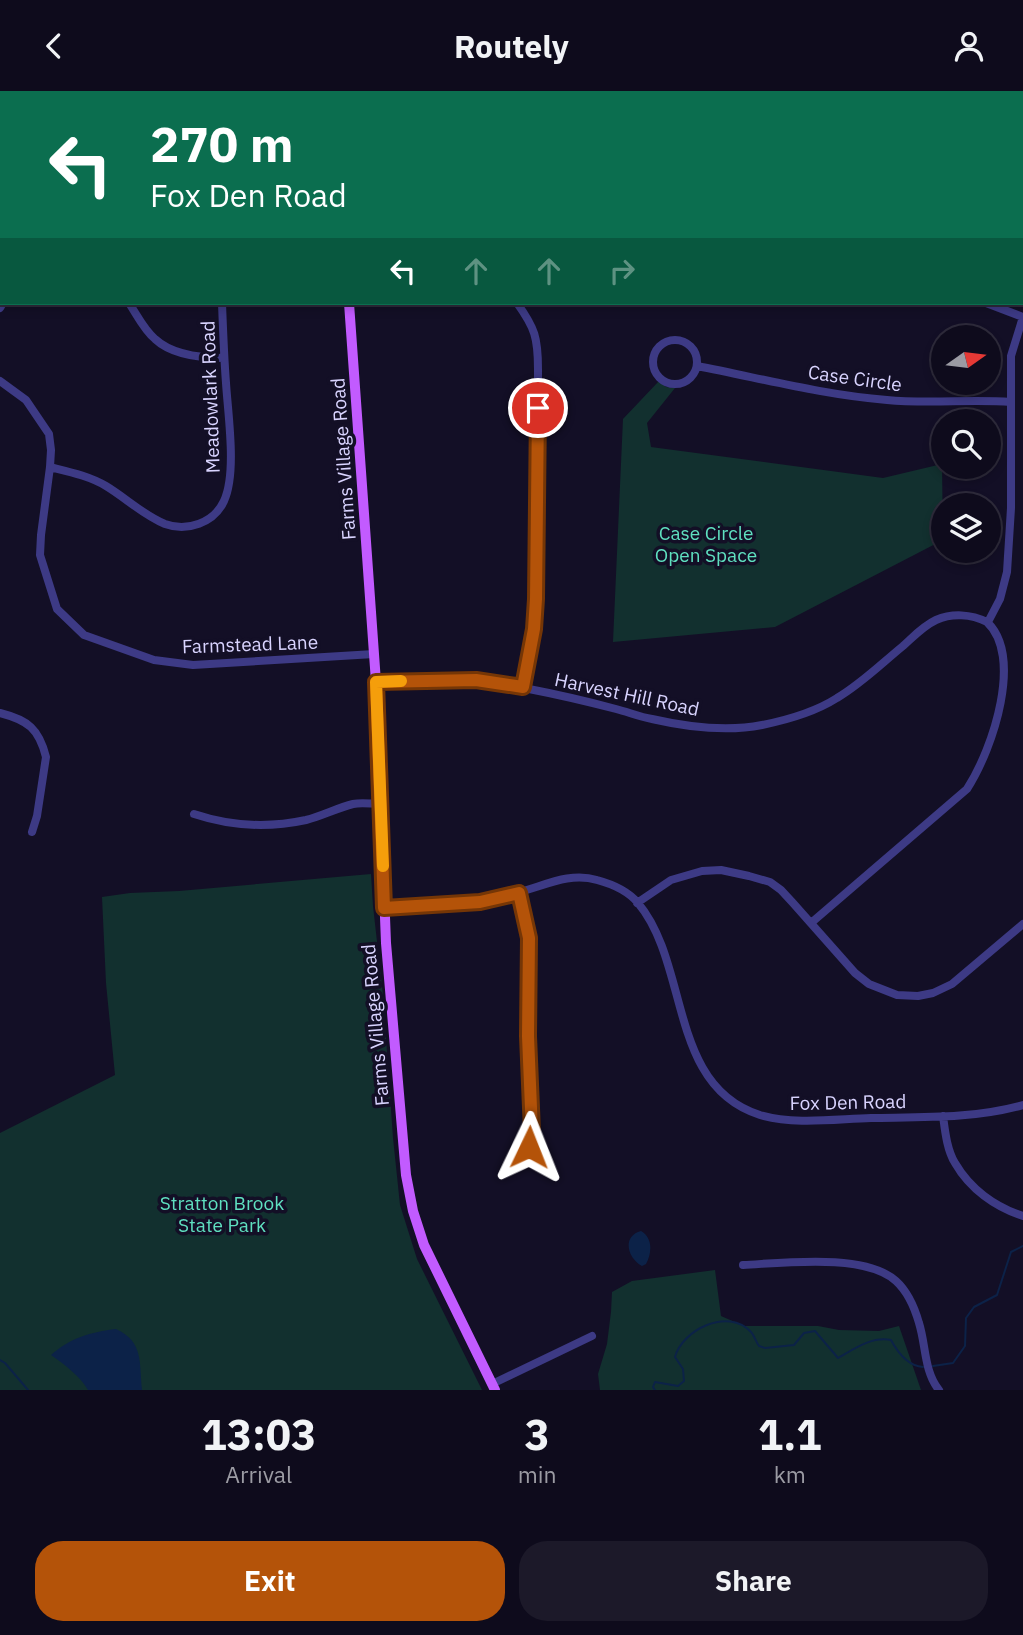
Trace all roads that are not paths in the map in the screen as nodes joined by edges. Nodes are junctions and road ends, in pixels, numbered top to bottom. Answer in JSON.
{"nodes":[{"id":1,"x":130,"y":305,"type":"edge"},
{"id":2,"x":222,"y":305,"type":"edge"},
{"id":3,"x":349,"y":305,"type":"edge"},
{"id":4,"x":518,"y":305,"type":"edge"},
{"id":5,"x":991,"y":305,"type":"edge"},
{"id":6,"x":1023,"y":317,"type":"edge"},
{"id":7,"x":224,"y":358,"type":"junction"},
{"id":8,"x":697,"y":366,"type":"junction"},
{"id":9,"x":0,"y":381,"type":"edge"},
{"id":10,"x":1011,"y":402,"type":"junction"},
{"id":11,"x":50,"y":467,"type":"junction"},
{"id":12,"x":988,"y":622,"type":"junction"},
{"id":13,"x":1010,"y":645,"type":"dead end"},
{"id":14,"x":374,"y":654,"type":"junction"},
{"id":15,"x":376,"y":682,"type":"junction"},
{"id":16,"x":523,"y":687,"type":"junction"},
{"id":17,"x":1008,"y":708,"type":"dead end"},
{"id":18,"x":0,"y":713,"type":"edge"},
{"id":19,"x":380,"y":804,"type":"junction"},
{"id":20,"x":194,"y":814,"type":"dead end"},
{"id":21,"x":32,"y":832,"type":"dead end"},
{"id":22,"x":519,"y":893,"type":"junction"},
{"id":23,"x":638,"y":903,"type":"junction"},
{"id":24,"x":384,"y":908,"type":"junction"},
{"id":25,"x":811,"y":923,"type":"junction"},
{"id":26,"x":1023,"y":924,"type":"edge"},
{"id":27,"x":1023,"y":1105,"type":"edge"},
{"id":28,"x":943,"y":1116,"type":"junction"},
{"id":29,"x":529,"y":1147,"type":"dead end"},
{"id":30,"x":1023,"y":1216,"type":"edge"},
{"id":31,"x":743,"y":1265,"type":"dead end"},
{"id":32,"x":592,"y":1336,"type":"dead end"},
{"id":33,"x":493,"y":1387,"type":"edge"},
{"id":34,"x":939,"y":1390,"type":"edge"}],
"edges":[{"from":1,"to":7,"type":"street"},
{"from":2,"to":7,"type":"street","name":"Meadowlark Road"},
{"from":3,"to":14,"type":"main road","name":"Farms Village Road"},
{"from":4,"to":16,"type":"street"},
{"from":5,"to":6,"type":"street"},
{"from":6,"to":10,"type":"street"},
{"from":7,"to":11,"type":"street","name":"Meadowlark Road"},
{"from":8,"to":8,"type":"street"},
{"from":8,"to":10,"type":"street","name":"Case Circle"},
{"from":9,"to":11,"type":"street","name":"Farmstead Lane"},
{"from":10,"to":12,"type":"street"},
{"from":11,"to":14,"type":"street","name":"Farmstead Lane"},
{"from":12,"to":13,"type":"street"},
{"from":12,"to":16,"type":"street","name":"Harvest Hill Road"},
{"from":14,"to":15,"type":"main road","name":"Farms Village Road"},
{"from":15,"to":16,"type":"street","name":"Harvest Hill Road"},
{"from":15,"to":19,"type":"main road","name":"Farms Village Road"},
{"from":17,"to":25,"type":"street"},
{"from":18,"to":21,"type":"street"},
{"from":19,"to":20,"type":"street"},
{"from":19,"to":24,"type":"main road","name":"Farms Village Road"},
{"from":22,"to":23,"type":"street","name":"Fox Den Road"},
{"from":22,"to":24,"type":"street","name":"Fox Den Road"},
{"from":22,"to":29,"type":"street"},
{"from":23,"to":25,"type":"street"},
{"from":23,"to":28,"type":"street","name":"Fox Den Road"},
{"from":24,"to":33,"type":"main road","name":"Farms Village Road"},
{"from":25,"to":26,"type":"street"},
{"from":27,"to":28,"type":"street","name":"Fox Den Road"},
{"from":28,"to":30,"type":"street"},
{"from":31,"to":34,"type":"street"},
{"from":32,"to":33,"type":"street"}]}
